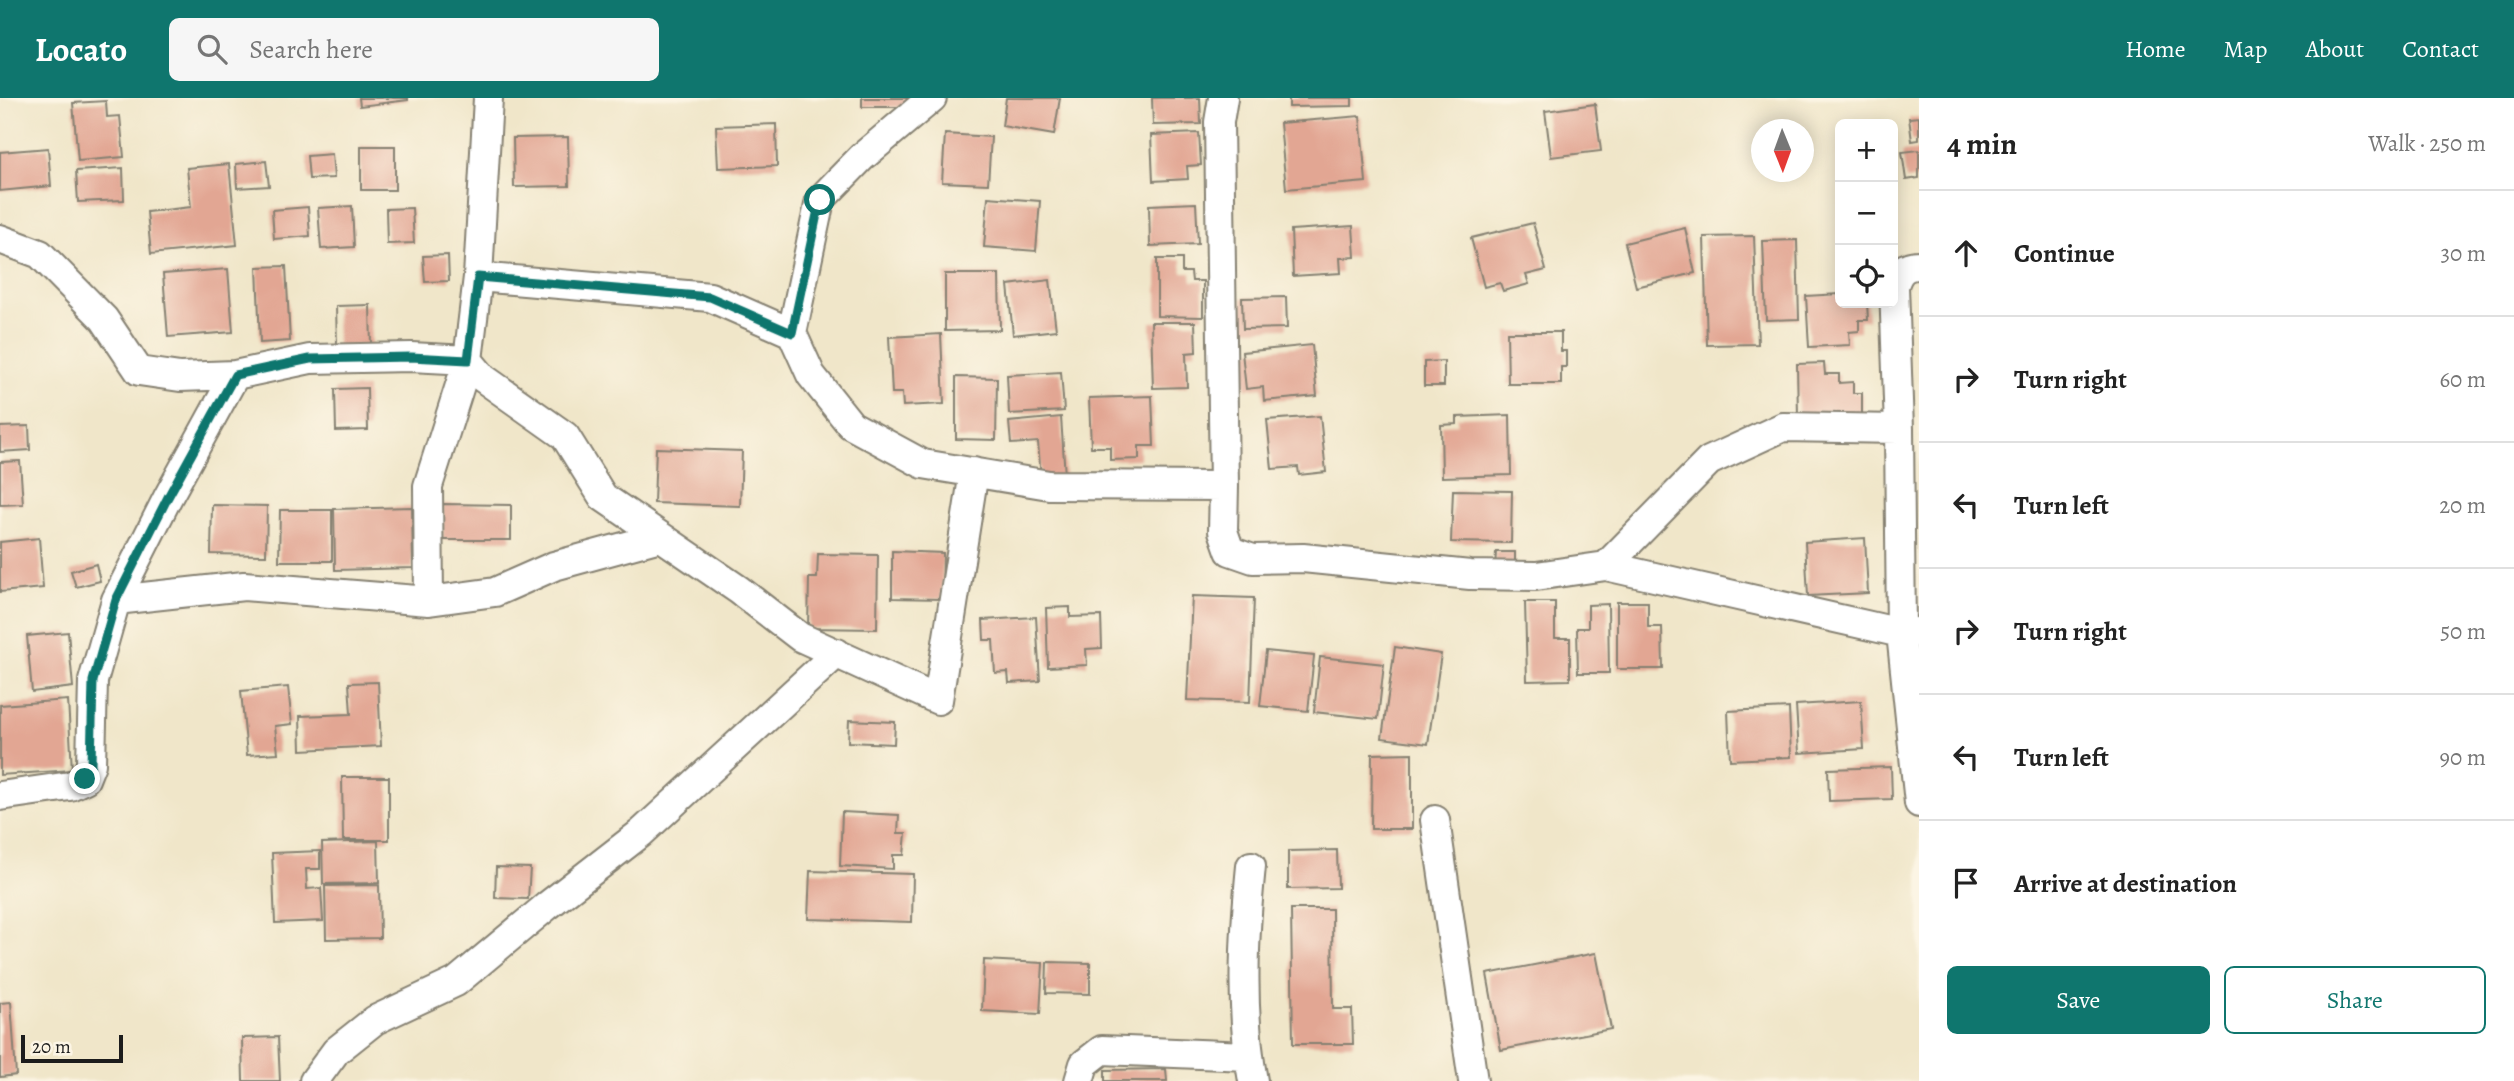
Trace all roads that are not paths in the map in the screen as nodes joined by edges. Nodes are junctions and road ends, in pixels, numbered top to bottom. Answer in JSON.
{"nodes":[{"id":1,"x":488,"y":98,"type":"edge"},
{"id":2,"x":932,"y":98,"type":"edge"},
{"id":3,"x":1223,"y":98,"type":"edge"},
{"id":4,"x":0,"y":239,"type":"edge"},
{"id":5,"x":1919,"y":265,"type":"edge"},
{"id":6,"x":478,"y":277,"type":"junction"},
{"id":7,"x":792,"y":333,"type":"junction"},
{"id":8,"x":468,"y":360,"type":"junction"},
{"id":9,"x":235,"y":375,"type":"junction"},
{"id":10,"x":1899,"y":429,"type":"junction"},
{"id":11,"x":974,"y":472,"type":"junction"},
{"id":12,"x":1224,"y":486,"type":"junction"},
{"id":13,"x":660,"y":537,"type":"junction"},
{"id":14,"x":1606,"y":566,"type":"junction"},
{"id":15,"x":116,"y":600,"type":"junction"},
{"id":16,"x":429,"y":601,"type":"junction"},
{"id":17,"x":1910,"y":632,"type":"edge"},
{"id":18,"x":837,"y":653,"type":"junction"},
{"id":19,"x":0,"y":796,"type":"edge"},
{"id":20,"x":1919,"y":803,"type":"edge"},
{"id":21,"x":1435,"y":820,"type":"dead end"},
{"id":22,"x":1251,"y":866,"type":"dead end"},
{"id":23,"x":1250,"y":1068,"type":"edge"},
{"id":24,"x":314,"y":1081,"type":"edge"},
{"id":25,"x":1079,"y":1081,"type":"edge"},
{"id":26,"x":1473,"y":1081,"type":"edge"}],
"edges":[{"from":1,"to":6,"type":"street"},
{"from":2,"to":7,"type":"street"},
{"from":3,"to":12,"type":"street"},
{"from":4,"to":9,"type":"street"},
{"from":5,"to":10,"type":"street"},
{"from":6,"to":7,"type":"street"},
{"from":6,"to":8,"type":"street"},
{"from":7,"to":11,"type":"street"},
{"from":8,"to":9,"type":"street"},
{"from":8,"to":13,"type":"street"},
{"from":8,"to":16,"type":"street"},
{"from":9,"to":15,"type":"street"},
{"from":10,"to":14,"type":"street"},
{"from":10,"to":17,"type":"street"},
{"from":11,"to":12,"type":"street"},
{"from":11,"to":18,"type":"street"},
{"from":12,"to":14,"type":"street"},
{"from":13,"to":16,"type":"street"},
{"from":13,"to":18,"type":"street"},
{"from":14,"to":17,"type":"street"},
{"from":15,"to":16,"type":"street"},
{"from":15,"to":19,"type":"street"},
{"from":17,"to":20,"type":"street"},
{"from":18,"to":24,"type":"street"},
{"from":21,"to":26,"type":"street"},
{"from":22,"to":23,"type":"street"},
{"from":23,"to":25,"type":"street"}]}
